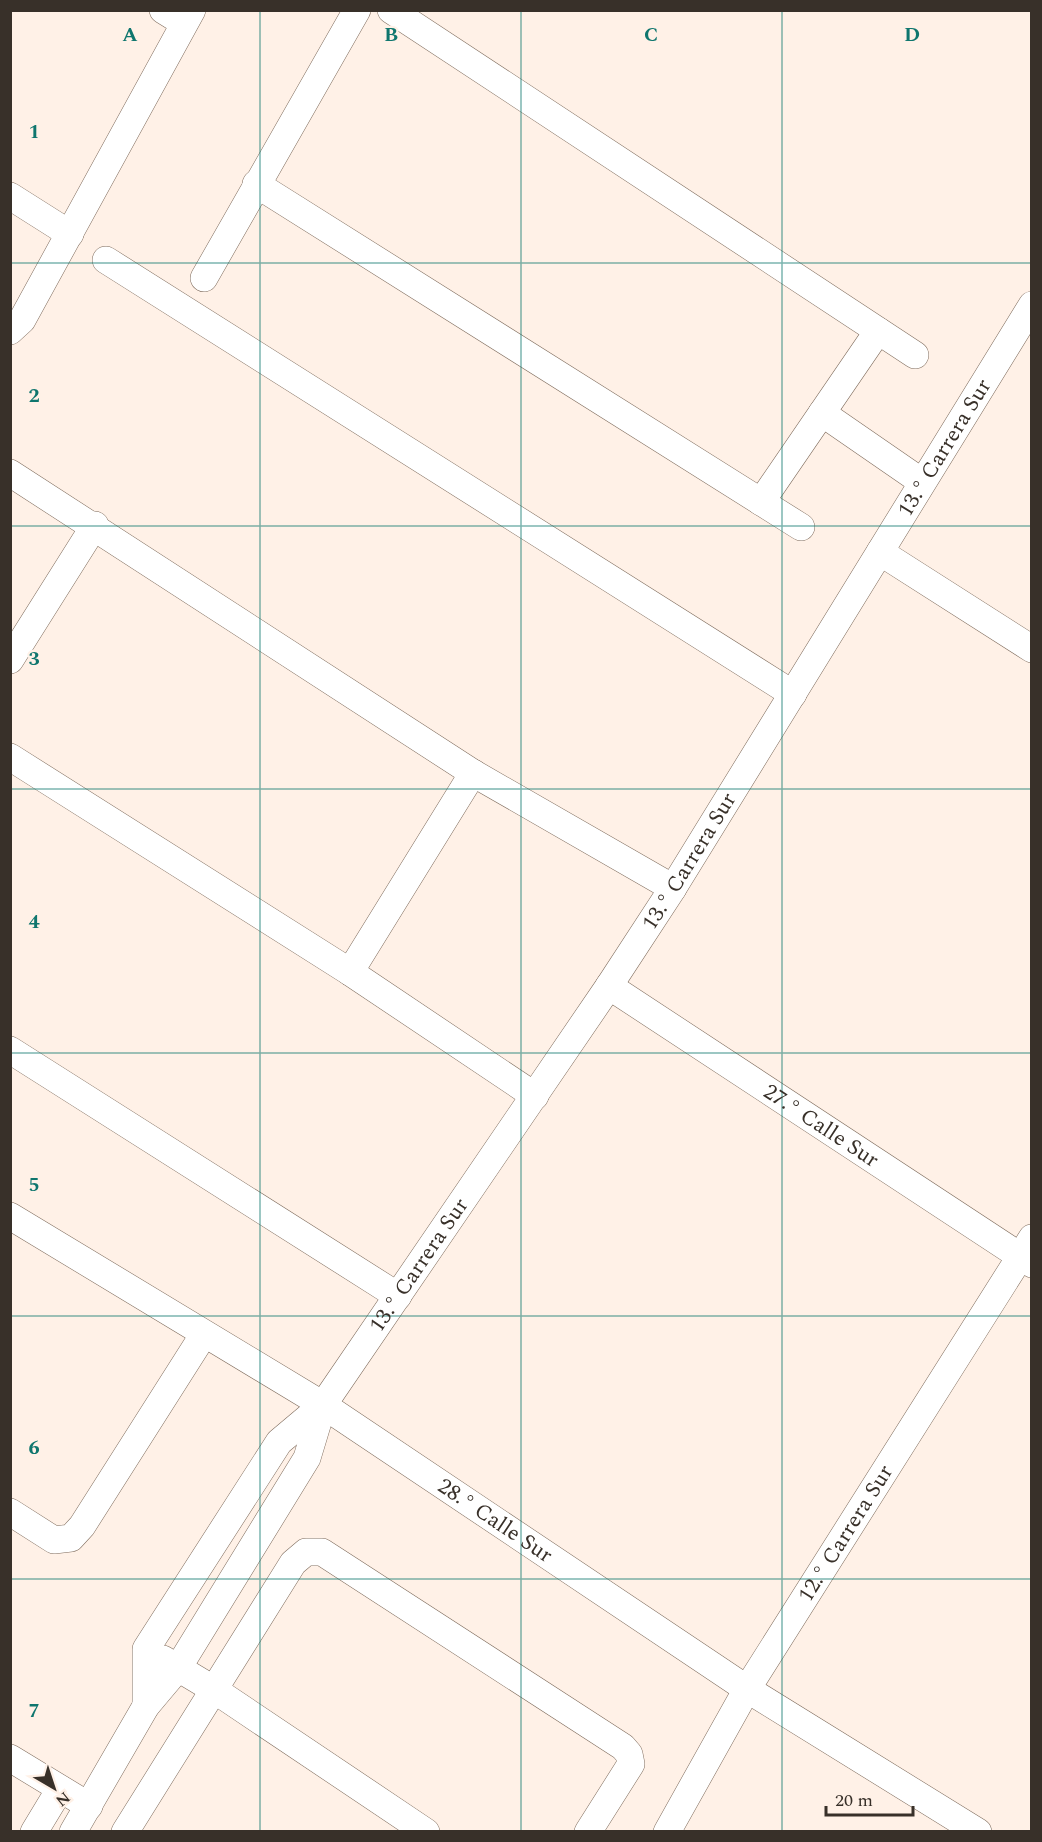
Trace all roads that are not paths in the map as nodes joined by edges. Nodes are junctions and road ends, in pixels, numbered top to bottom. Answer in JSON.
{"nodes":[{"id":1,"x":357,"y":10,"type":"edge"},
{"id":2,"x":391,"y":10,"type":"edge"},
{"id":3,"x":179,"y":15,"type":"edge"},
{"id":4,"x":256,"y":184,"type":"junction"},
{"id":5,"x":10,"y":196,"type":"edge"},
{"id":6,"x":70,"y":234,"type":"junction"},
{"id":7,"x":105,"y":260,"type":"dead end"},
{"id":8,"x":204,"y":278,"type":"dead end"},
{"id":9,"x":1032,"y":305,"type":"edge"},
{"id":10,"x":878,"y":331,"type":"junction"},
{"id":11,"x":10,"y":332,"type":"edge"},
{"id":12,"x":915,"y":355,"type":"dead end"},
{"id":13,"x":822,"y":413,"type":"junction"},
{"id":14,"x":10,"y":473,"type":"edge"},
{"id":15,"x":922,"y":482,"type":"junction"},
{"id":16,"x":761,"y":502,"type":"junction"},
{"id":17,"x":95,"y":525,"type":"junction"},
{"id":18,"x":801,"y":527,"type":"dead end"},
{"id":19,"x":880,"y":552,"type":"junction"},
{"id":20,"x":1032,"y":649,"type":"edge"},
{"id":21,"x":10,"y":660,"type":"edge"},
{"id":22,"x":793,"y":694,"type":"junction"},
{"id":23,"x":10,"y":757,"type":"edge"},
{"id":24,"x":473,"y":773,"type":"junction"},
{"id":25,"x":673,"y":888,"type":"junction"},
{"id":26,"x":350,"y":972,"type":"junction"},
{"id":27,"x":609,"y":986,"type":"junction"},
{"id":28,"x":10,"y":1050,"type":"edge"},
{"id":29,"x":535,"y":1096,"type":"junction"},
{"id":30,"x":10,"y":1216,"type":"edge"},
{"id":31,"x":1028,"y":1253,"type":"edge"},
{"id":32,"x":398,"y":1296,"type":"junction"},
{"id":33,"x":204,"y":1334,"type":"junction"},
{"id":34,"x":323,"y":1405,"type":"junction"},
{"id":35,"x":10,"y":1512,"type":"edge"},
{"id":36,"x":146,"y":1649,"type":"junction"},
{"id":37,"x":177,"y":1668,"type":"junction"},
{"id":38,"x":213,"y":1689,"type":"junction"},
{"id":39,"x":747,"y":1689,"type":"junction"},
{"id":40,"x":146,"y":1706,"type":"junction"},
{"id":41,"x":10,"y":1758,"type":"edge"},
{"id":42,"x":60,"y":1790,"type":"junction"},
{"id":43,"x":88,"y":1806,"type":"junction"},
{"id":44,"x":34,"y":1832,"type":"edge"},
{"id":45,"x":73,"y":1832,"type":"edge"},
{"id":46,"x":125,"y":1832,"type":"edge"},
{"id":47,"x":426,"y":1832,"type":"edge"},
{"id":48,"x":588,"y":1832,"type":"edge"},
{"id":49,"x":667,"y":1832,"type":"edge"},
{"id":50,"x":978,"y":1832,"type":"edge"}],
"edges":[{"from":1,"to":4,"type":"street"},
{"from":2,"to":10,"type":"street"},
{"from":3,"to":6,"type":"street"},
{"from":4,"to":8,"type":"street"},
{"from":4,"to":16,"type":"street"},
{"from":5,"to":6,"type":"street"},
{"from":6,"to":11,"type":"street"},
{"from":7,"to":22,"type":"street"},
{"from":9,"to":15,"type":"street","name":"13.° Carrera Sur"},
{"from":10,"to":12,"type":"street"},
{"from":10,"to":13,"type":"street"},
{"from":13,"to":15,"type":"street"},
{"from":13,"to":16,"type":"street"},
{"from":14,"to":17,"type":"street"},
{"from":15,"to":19,"type":"street","name":"13.° Carrera Sur"},
{"from":16,"to":18,"type":"street"},
{"from":17,"to":21,"type":"street"},
{"from":17,"to":24,"type":"street"},
{"from":19,"to":20,"type":"street"},
{"from":19,"to":22,"type":"street","name":"13.° Carrera Sur"},
{"from":22,"to":25,"type":"street","name":"13.° Carrera Sur"},
{"from":23,"to":26,"type":"street"},
{"from":24,"to":25,"type":"street"},
{"from":24,"to":26,"type":"street"},
{"from":25,"to":27,"type":"street","name":"13.° Carrera Sur"},
{"from":26,"to":29,"type":"street"},
{"from":27,"to":29,"type":"street","name":"13.° Carrera Sur"},
{"from":27,"to":31,"type":"street","name":"27.° Calle Sur"},
{"from":28,"to":32,"type":"street"},
{"from":29,"to":32,"type":"street","name":"13.° Carrera Sur"},
{"from":30,"to":33,"type":"street","name":"28.° Calle Sur"},
{"from":31,"to":39,"type":"street","name":"12.° Carrera Sur"},
{"from":32,"to":34,"type":"street","name":"13.° Carrera Sur"},
{"from":33,"to":34,"type":"street","name":"28.° Calle Sur"},
{"from":33,"to":35,"type":"street"},
{"from":34,"to":36,"type":"street"},
{"from":34,"to":37,"type":"street"},
{"from":34,"to":39,"type":"street","name":"28.° Calle Sur"},
{"from":36,"to":37,"type":"street"},
{"from":36,"to":40,"type":"street"},
{"from":37,"to":38,"type":"street"},
{"from":37,"to":40,"type":"street"},
{"from":38,"to":46,"type":"street"},
{"from":38,"to":47,"type":"street"},
{"from":38,"to":48,"type":"street"},
{"from":39,"to":49,"type":"street","name":"12.° Carrera Sur"},
{"from":39,"to":50,"type":"street","name":"28.° Calle Sur"},
{"from":40,"to":43,"type":"street"},
{"from":41,"to":42,"type":"street"},
{"from":42,"to":43,"type":"street"},
{"from":42,"to":44,"type":"street"},
{"from":43,"to":45,"type":"street"}]}
